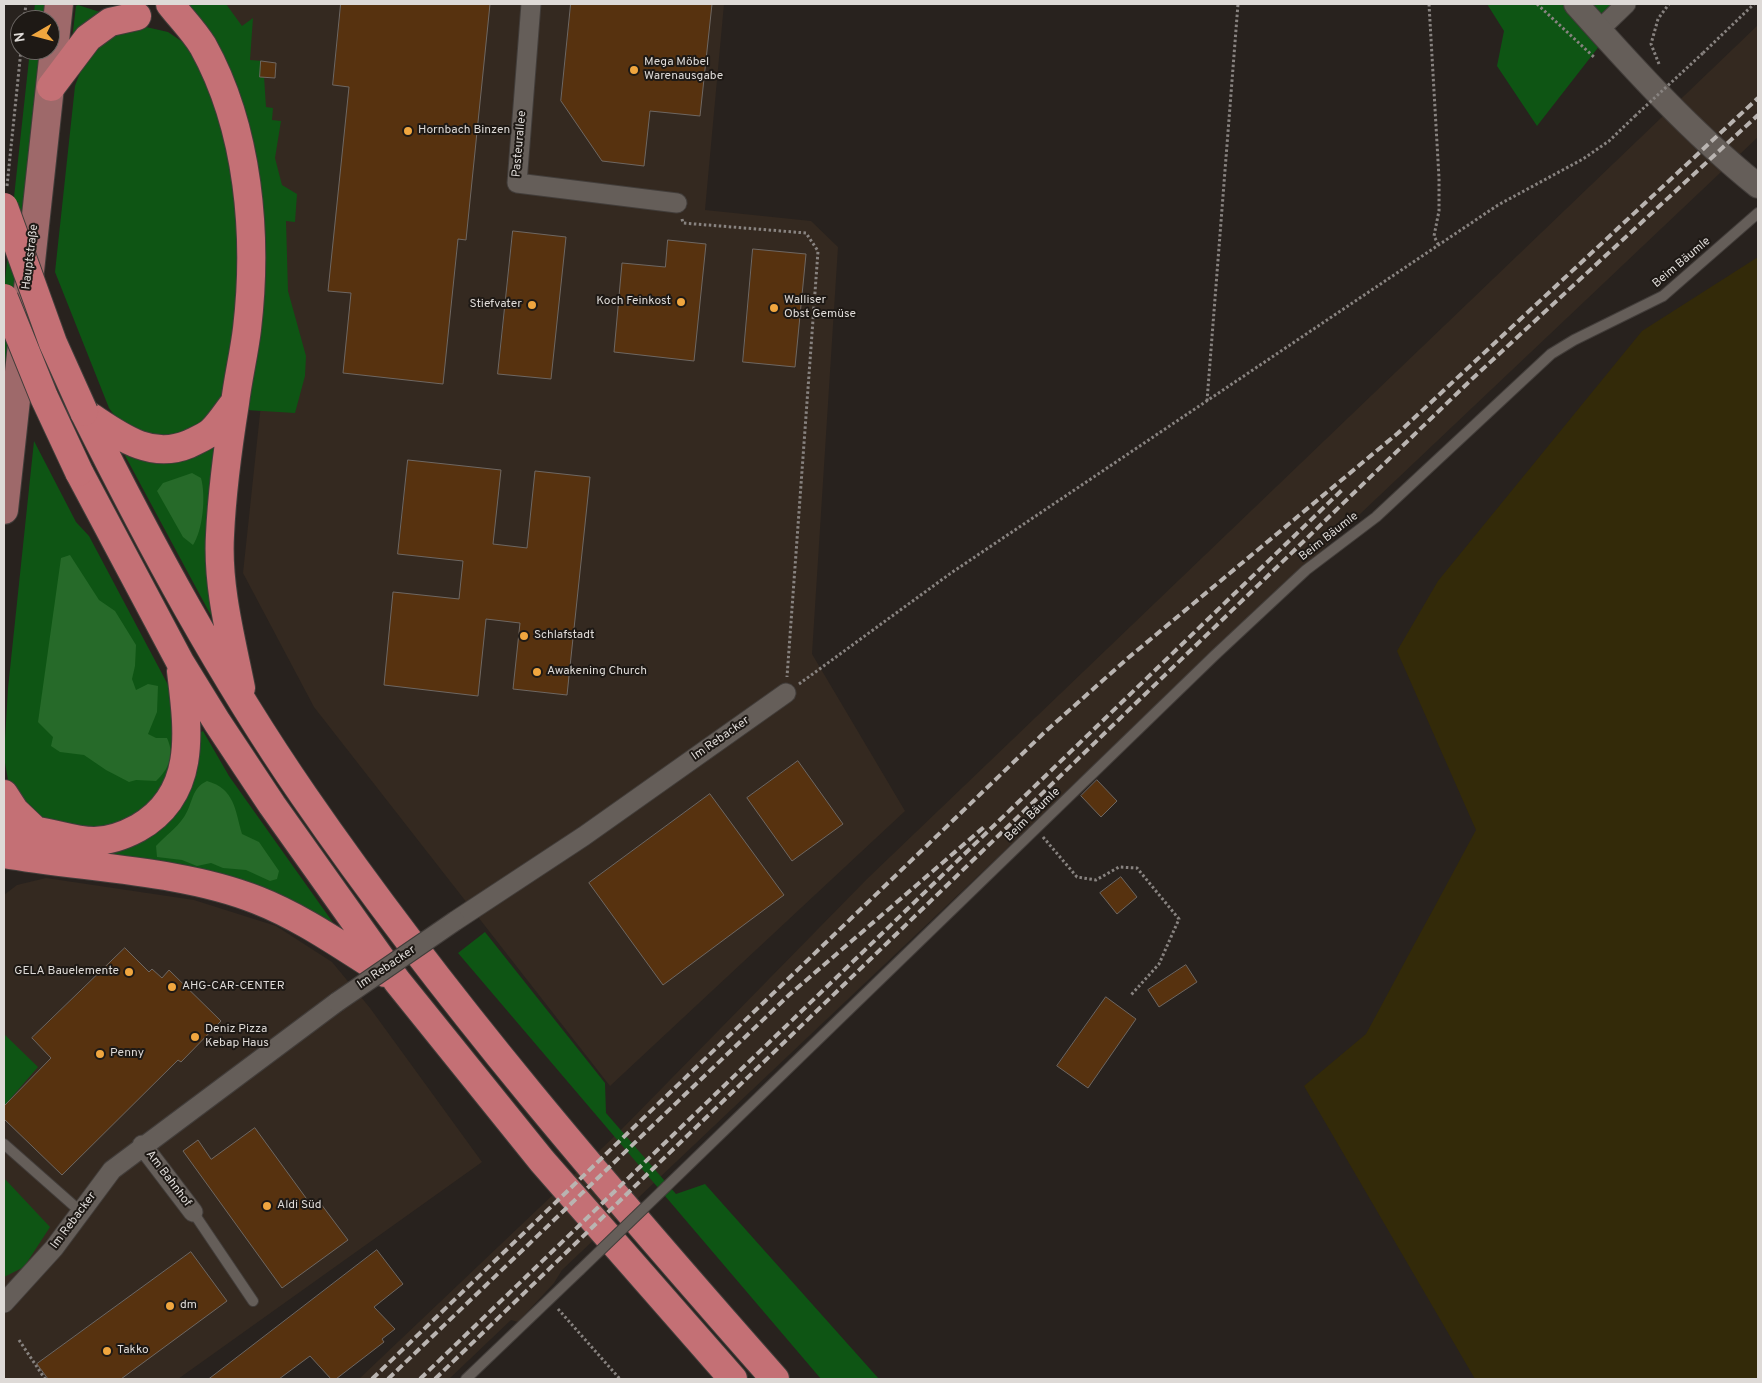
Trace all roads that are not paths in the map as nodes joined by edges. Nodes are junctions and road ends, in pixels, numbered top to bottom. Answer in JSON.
{"nodes":[{"id":1,"x":59,"y":4,"type":"edge"},
{"id":2,"x":104,"y":4,"type":"edge"},
{"id":3,"x":532,"y":4,"type":"edge"},
{"id":4,"x":1576,"y":4,"type":"edge"},
{"id":5,"x":1626,"y":4,"type":"edge"},
{"id":6,"x":178,"y":14,"type":"edge"},
{"id":7,"x":136,"y":16,"type":"junction"},
{"id":8,"x":1599,"y":30,"type":"junction"},
{"id":9,"x":50,"y":87,"type":"junction"},
{"id":10,"x":1758,"y":186,"type":"edge"},
{"id":11,"x":5,"y":200,"type":"edge"},
{"id":12,"x":677,"y":202,"type":"road end"},
{"id":13,"x":1758,"y":213,"type":"edge"},
{"id":14,"x":4,"y":298,"type":"edge"},
{"id":15,"x":235,"y":402,"type":"junction"},
{"id":16,"x":84,"y":412,"type":"junction"},
{"id":17,"x":4,"y":510,"type":"edge"},
{"id":18,"x":180,"y":662,"type":"junction"},
{"id":19,"x":786,"y":693,"type":"road end"},
{"id":20,"x":244,"y":704,"type":"junction"},
{"id":21,"x":4,"y":794,"type":"edge"},
{"id":22,"x":4,"y":830,"type":"edge"},
{"id":23,"x":36,"y":831,"type":"junction"},
{"id":24,"x":4,"y":854,"type":"edge"},
{"id":25,"x":31,"y":859,"type":"junction"},
{"id":26,"x":4,"y":873,"type":"edge"},
{"id":27,"x":397,"y":981,"type":"junction"},
{"id":28,"x":4,"y":1144,"type":"edge"},
{"id":29,"x":142,"y":1146,"type":"junction"},
{"id":30,"x":81,"y":1212,"type":"junction"},
{"id":31,"x":193,"y":1212,"type":"joint"},
{"id":32,"x":23,"y":1281,"type":"junction"},
{"id":33,"x":4,"y":1286,"type":"edge"},
{"id":34,"x":253,"y":1301,"type":"dead end"},
{"id":35,"x":4,"y":1303,"type":"edge"},
{"id":36,"x":466,"y":1379,"type":"edge"},
{"id":37,"x":733,"y":1379,"type":"edge"},
{"id":38,"x":775,"y":1379,"type":"edge"}],
"edges":[{"from":1,"to":9,"type":"main road","name":"Hauptstraße"},
{"from":2,"to":7,"type":"highway"},
{"from":3,"to":12,"type":"street","name":"Pasteurallee"},
{"from":4,"to":8,"type":"street"},
{"from":5,"to":8,"type":"street"},
{"from":6,"to":7,"type":"highway"},
{"from":6,"to":15,"type":"highway"},
{"from":7,"to":9,"type":"highway"},
{"from":8,"to":10,"type":"street"},
{"from":9,"to":17,"type":"main road","name":"Hauptstraße"},
{"from":11,"to":16,"type":"highway","bridge":true},
{"from":13,"to":36,"type":"lane","name":"Beim Bäumle","bridge":true},
{"from":14,"to":18,"type":"highway","bridge":true},
{"from":15,"to":16,"type":"highway"},
{"from":15,"to":20,"type":"highway"},
{"from":16,"to":20,"type":"highway"},
{"from":18,"to":23,"type":"highway"},
{"from":18,"to":27,"type":"highway"},
{"from":19,"to":29,"type":"street","name":"Im Rebacker","bridge":true},
{"from":20,"to":38,"type":"highway"},
{"from":21,"to":23,"type":"highway"},
{"from":22,"to":23,"type":"highway"},
{"from":24,"to":25,"type":"highway"},
{"from":25,"to":26,"type":"highway"},
{"from":25,"to":27,"type":"highway"},
{"from":27,"to":37,"type":"highway"},
{"from":28,"to":30,"type":"lane"},
{"from":29,"to":30,"type":"street","name":"Im Rebacker"},
{"from":29,"to":31,"type":"street","name":"Am Bahnhof"},
{"from":30,"to":32,"type":"street","name":"Im Rebacker"},
{"from":31,"to":34,"type":"lane"},
{"from":32,"to":33,"type":"street"},
{"from":32,"to":35,"type":"street","name":"Im Rebacker"}]}
